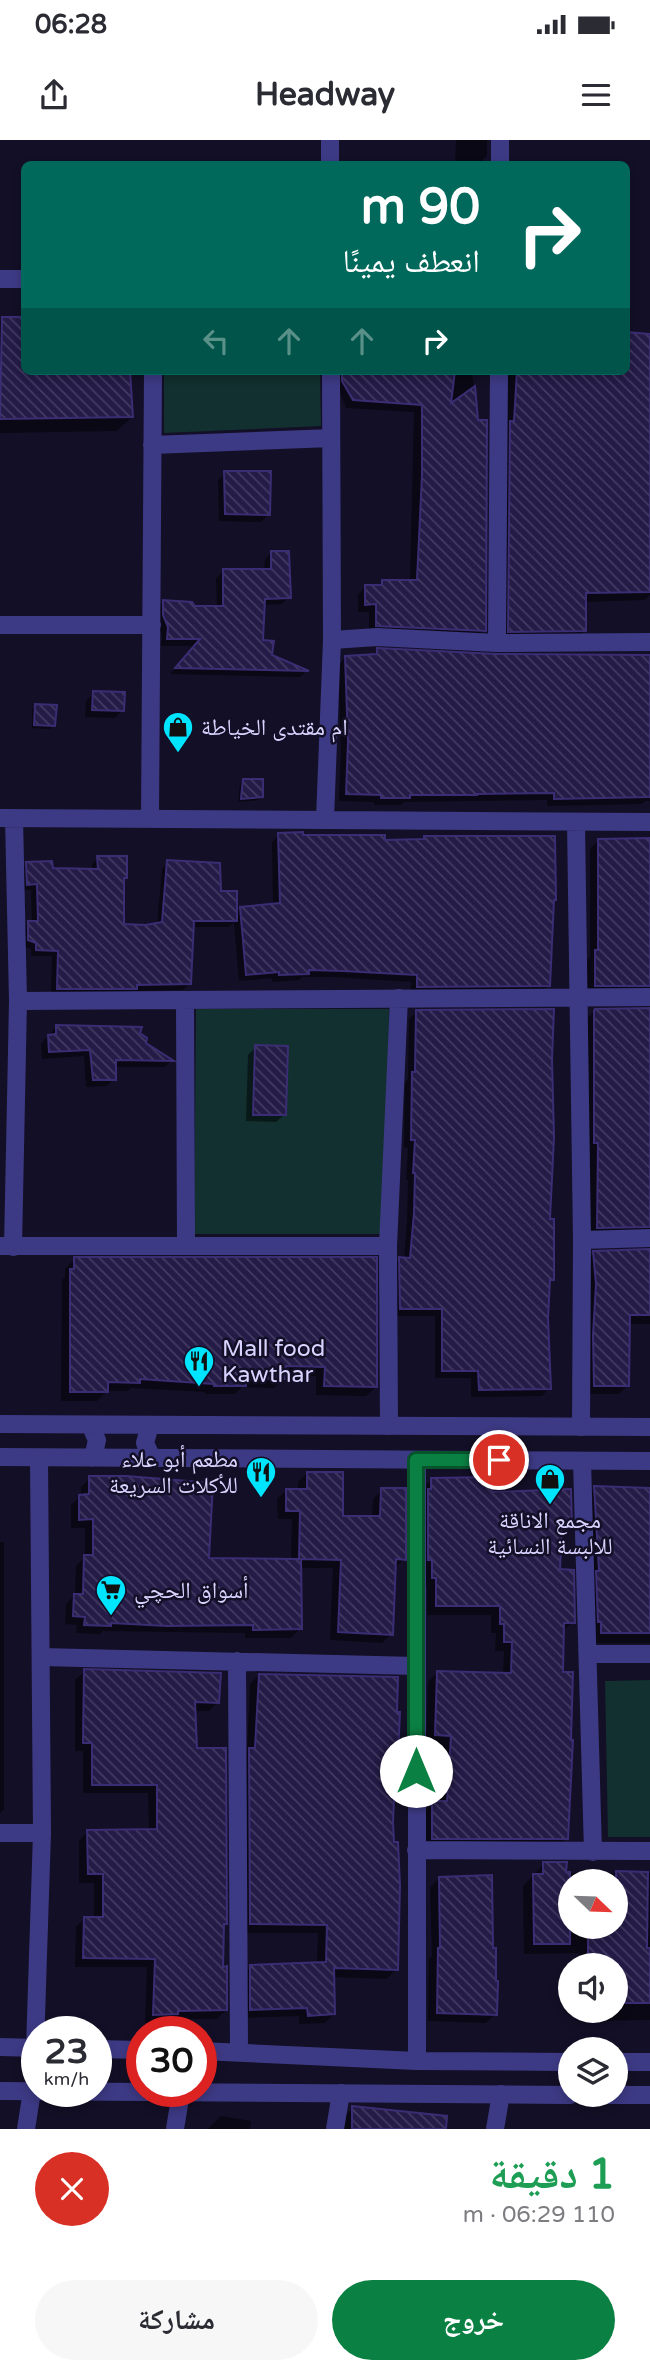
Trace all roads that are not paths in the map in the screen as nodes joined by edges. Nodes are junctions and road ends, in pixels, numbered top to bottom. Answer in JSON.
{"nodes":[{"id":1,"x":330,"y":140,"type":"edge"},
{"id":2,"x":500,"y":140,"type":"edge"},
{"id":3,"x":330,"y":161,"type":"edge"},
{"id":4,"x":500,"y":161,"type":"edge"},
{"id":5,"x":0,"y":279,"type":"edge"},
{"id":6,"x":21,"y":279,"type":"edge"},
{"id":7,"x":153,"y":375,"type":"edge"},
{"id":8,"x":331,"y":375,"type":"edge"},
{"id":9,"x":499,"y":375,"type":"edge"},
{"id":10,"x":331,"y":439,"type":"junction"},
{"id":11,"x":152,"y":446,"type":"junction"},
{"id":12,"x":0,"y":625,"type":"edge"},
{"id":13,"x":152,"y":625,"type":"junction"},
{"id":14,"x":332,"y":640,"type":"junction"},
{"id":15,"x":650,"y":642,"type":"edge"},
{"id":16,"x":497,"y":643,"type":"junction"},
{"id":17,"x":7,"y":818,"type":"edge"},
{"id":18,"x":150,"y":818,"type":"junction"},
{"id":19,"x":325,"y":819,"type":"junction"},
{"id":20,"x":576,"y":822,"type":"junction"},
{"id":21,"x":650,"y":822,"type":"edge"},
{"id":22,"x":578,"y":997,"type":"junction"},
{"id":23,"x":650,"y":997,"type":"edge"},
{"id":24,"x":399,"y":998,"type":"junction"},
{"id":25,"x":185,"y":1000,"type":"junction"},
{"id":26,"x":18,"y":1001,"type":"junction"},
{"id":27,"x":650,"y":1238,"type":"edge"},
{"id":28,"x":582,"y":1240,"type":"junction"},
{"id":29,"x":388,"y":1245,"type":"junction"},
{"id":30,"x":186,"y":1246,"type":"junction"},
{"id":31,"x":7,"y":1247,"type":"edge"},
{"id":32,"x":0,"y":1424,"type":"edge"},
{"id":33,"x":90,"y":1425,"type":"junction"},
{"id":34,"x":150,"y":1425,"type":"junction"},
{"id":35,"x":389,"y":1426,"type":"junction"},
{"id":36,"x":582,"y":1427,"type":"junction"},
{"id":37,"x":650,"y":1427,"type":"edge"},
{"id":38,"x":0,"y":1457,"type":"edge"},
{"id":39,"x":39,"y":1458,"type":"junction"},
{"id":40,"x":93,"y":1458,"type":"junction"},
{"id":41,"x":152,"y":1458,"type":"junction"},
{"id":42,"x":416,"y":1460,"type":"junction"},
{"id":43,"x":582,"y":1461,"type":"junction"},
{"id":44,"x":650,"y":1461,"type":"edge"},
{"id":45,"x":589,"y":1654,"type":"junction"},
{"id":46,"x":650,"y":1654,"type":"edge"},
{"id":47,"x":41,"y":1657,"type":"junction"},
{"id":48,"x":237,"y":1661,"type":"junction"},
{"id":49,"x":416,"y":1666,"type":"junction"},
{"id":50,"x":0,"y":1833,"type":"edge"},
{"id":51,"x":42,"y":1833,"type":"junction"},
{"id":52,"x":416,"y":1850,"type":"junction"},
{"id":53,"x":593,"y":1852,"type":"junction"},
{"id":54,"x":650,"y":1852,"type":"edge"},
{"id":55,"x":37,"y":2016,"type":"edge"},
{"id":56,"x":0,"y":2047,"type":"edge"},
{"id":57,"x":21,"y":2048,"type":"edge"},
{"id":58,"x":217,"y":2050,"type":"edge"},
{"id":59,"x":239,"y":2051,"type":"junction"},
{"id":60,"x":417,"y":2062,"type":"junction"},
{"id":61,"x":558,"y":2062,"type":"edge"},
{"id":62,"x":628,"y":2062,"type":"edge"},
{"id":63,"x":650,"y":2062,"type":"edge"},
{"id":64,"x":0,"y":2091,"type":"edge"},
{"id":65,"x":21,"y":2091,"type":"edge"},
{"id":66,"x":217,"y":2092,"type":"edge"},
{"id":67,"x":341,"y":2093,"type":"junction"},
{"id":68,"x":501,"y":2094,"type":"junction"},
{"id":69,"x":558,"y":2095,"type":"edge"},
{"id":70,"x":628,"y":2095,"type":"edge"},
{"id":71,"x":650,"y":2095,"type":"edge"},
{"id":72,"x":29,"y":2107,"type":"edge"},
{"id":73,"x":179,"y":2107,"type":"edge"},
{"id":74,"x":26,"y":2129,"type":"edge"},
{"id":75,"x":175,"y":2129,"type":"edge"},
{"id":76,"x":335,"y":2129,"type":"edge"},
{"id":77,"x":495,"y":2129,"type":"edge"}],
"edges":[{"from":1,"to":3,"type":"street"},
{"from":2,"to":4,"type":"street"},
{"from":5,"to":6,"type":"street"},
{"from":7,"to":11,"type":"street"},
{"from":8,"to":10,"type":"street"},
{"from":9,"to":16,"type":"street"},
{"from":10,"to":11,"type":"street"},
{"from":10,"to":14,"type":"street"},
{"from":11,"to":13,"type":"street"},
{"from":12,"to":13,"type":"street"},
{"from":13,"to":18,"type":"street"},
{"from":14,"to":16,"type":"street"},
{"from":14,"to":19,"type":"street"},
{"from":15,"to":16,"type":"street"},
{"from":17,"to":18,"type":"street"},
{"from":17,"to":26,"type":"street"},
{"from":18,"to":19,"type":"street"},
{"from":19,"to":20,"type":"street"},
{"from":20,"to":21,"type":"street"},
{"from":20,"to":22,"type":"street"},
{"from":22,"to":23,"type":"street"},
{"from":22,"to":24,"type":"street"},
{"from":22,"to":28,"type":"street"},
{"from":24,"to":25,"type":"street"},
{"from":24,"to":29,"type":"street"},
{"from":25,"to":26,"type":"street"},
{"from":25,"to":30,"type":"street"},
{"from":26,"to":31,"type":"street"},
{"from":27,"to":28,"type":"street"},
{"from":28,"to":36,"type":"street"},
{"from":29,"to":30,"type":"street"},
{"from":29,"to":35,"type":"street"},
{"from":30,"to":31,"type":"street"},
{"from":32,"to":33,"type":"street"},
{"from":33,"to":34,"type":"street"},
{"from":33,"to":40,"type":"street"},
{"from":34,"to":35,"type":"street"},
{"from":34,"to":41,"type":"street"},
{"from":35,"to":36,"type":"street"},
{"from":36,"to":37,"type":"street"},
{"from":38,"to":39,"type":"street"},
{"from":39,"to":40,"type":"street"},
{"from":39,"to":47,"type":"street"},
{"from":40,"to":41,"type":"street"},
{"from":41,"to":42,"type":"street"},
{"from":42,"to":43,"type":"street"},
{"from":42,"to":49,"type":"street"},
{"from":43,"to":44,"type":"street"},
{"from":43,"to":45,"type":"street"},
{"from":45,"to":46,"type":"street"},
{"from":45,"to":53,"type":"street"},
{"from":47,"to":48,"type":"street"},
{"from":47,"to":51,"type":"street"},
{"from":48,"to":49,"type":"street"},
{"from":48,"to":59,"type":"street"},
{"from":49,"to":52,"type":"street"},
{"from":50,"to":51,"type":"street"},
{"from":51,"to":55,"type":"street"},
{"from":52,"to":53,"type":"street"},
{"from":52,"to":60,"type":"street"},
{"from":53,"to":54,"type":"street"},
{"from":56,"to":57,"type":"street"},
{"from":58,"to":59,"type":"street"},
{"from":59,"to":60,"type":"street"},
{"from":60,"to":61,"type":"street"},
{"from":62,"to":63,"type":"street"},
{"from":64,"to":65,"type":"street"},
{"from":66,"to":67,"type":"street"},
{"from":67,"to":68,"type":"street"},
{"from":67,"to":76,"type":"street"},
{"from":68,"to":69,"type":"street"},
{"from":68,"to":77,"type":"street"},
{"from":70,"to":71,"type":"street"},
{"from":72,"to":74,"type":"street"},
{"from":73,"to":75,"type":"street"}]}
